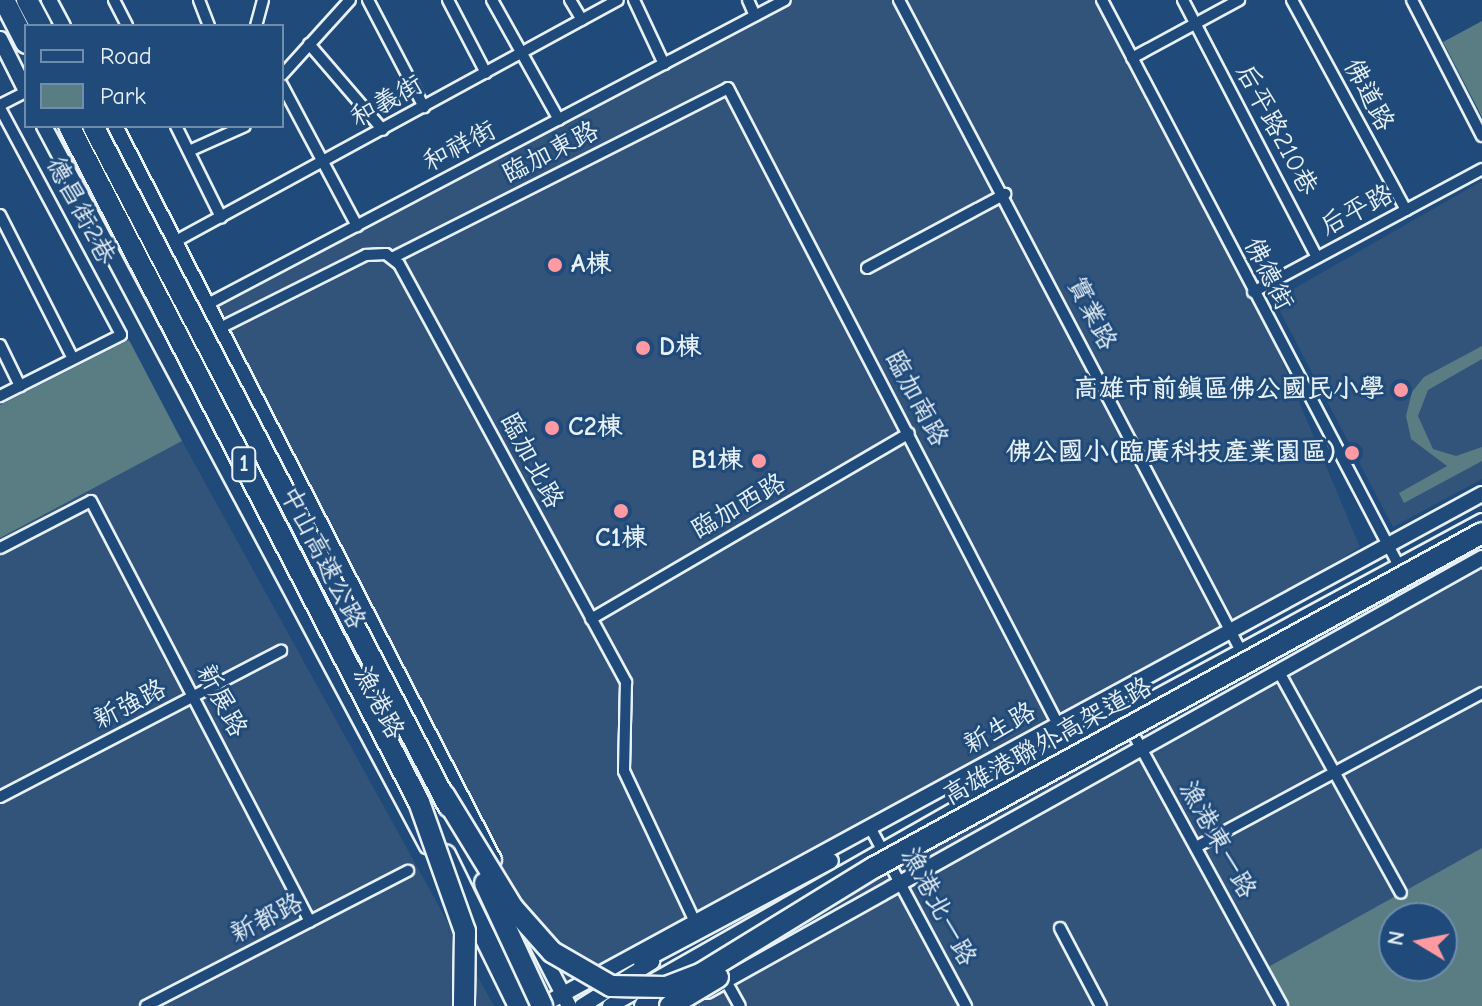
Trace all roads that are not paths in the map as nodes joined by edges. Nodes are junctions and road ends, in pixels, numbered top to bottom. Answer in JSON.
{"nodes":[{"id":1,"x":4,"y":0,"type":"edge"},
{"id":2,"x":27,"y":0,"type":"edge"},
{"id":3,"x":49,"y":0,"type":"edge"},
{"id":4,"x":114,"y":0,"type":"edge"},
{"id":5,"x":263,"y":0,"type":"edge"},
{"id":6,"x":350,"y":0,"type":"edge"},
{"id":7,"x":368,"y":0,"type":"edge"},
{"id":8,"x":448,"y":0,"type":"edge"},
{"id":9,"x":492,"y":0,"type":"edge"},
{"id":10,"x":570,"y":0,"type":"edge"},
{"id":11,"x":618,"y":0,"type":"edge"},
{"id":12,"x":634,"y":0,"type":"edge"},
{"id":13,"x":748,"y":0,"type":"edge"},
{"id":14,"x":785,"y":0,"type":"edge"},
{"id":15,"x":899,"y":0,"type":"edge"},
{"id":16,"x":1102,"y":0,"type":"edge"},
{"id":17,"x":1183,"y":0,"type":"edge"},
{"id":18,"x":1239,"y":0,"type":"edge"},
{"id":19,"x":1292,"y":0,"type":"edge"},
{"id":20,"x":1412,"y":0,"type":"edge"},
{"id":21,"x":204,"y":3,"type":"edge"},
{"id":22,"x":755,"y":16,"type":"junction"},
{"id":23,"x":582,"y":20,"type":"junction"},
{"id":24,"x":1195,"y":23,"type":"junction"},
{"id":25,"x":40,"y":24,"type":"edge"},
{"id":26,"x":62,"y":24,"type":"edge"},
{"id":27,"x":126,"y":24,"type":"edge"},
{"id":28,"x":209,"y":24,"type":"edge"},
{"id":29,"x":257,"y":24,"type":"edge"},
{"id":30,"x":0,"y":39,"type":"edge"},
{"id":31,"x":24,"y":39,"type":"edge"},
{"id":32,"x":309,"y":44,"type":"junction"},
{"id":33,"x":522,"y":53,"type":"junction"},
{"id":34,"x":1132,"y":58,"type":"junction"},
{"id":35,"x":664,"y":64,"type":"junction"},
{"id":36,"x":284,"y":73,"type":"edge"},
{"id":37,"x":486,"y":73,"type":"junction"},
{"id":38,"x":24,"y":88,"type":"edge"},
{"id":39,"x":728,"y":88,"type":"joint"},
{"id":40,"x":24,"y":93,"type":"edge"},
{"id":41,"x":0,"y":106,"type":"edge"},
{"id":42,"x":424,"y":107,"type":"junction"},
{"id":43,"x":287,"y":110,"type":"edge"},
{"id":44,"x":559,"y":120,"type":"junction"},
{"id":45,"x":45,"y":128,"type":"edge"},
{"id":46,"x":70,"y":128,"type":"edge"},
{"id":47,"x":94,"y":128,"type":"edge"},
{"id":48,"x":116,"y":128,"type":"edge"},
{"id":49,"x":177,"y":128,"type":"edge"},
{"id":50,"x":244,"y":128,"type":"edge"},
{"id":51,"x":383,"y":130,"type":"junction"},
{"id":52,"x":1482,"y":136,"type":"edge"},
{"id":53,"x":189,"y":151,"type":"junction"},
{"id":54,"x":323,"y":163,"type":"junction"},
{"id":55,"x":1482,"y":169,"type":"edge"},
{"id":56,"x":1005,"y":194,"type":"junction"},
{"id":57,"x":1406,"y":210,"type":"junction"},
{"id":58,"x":0,"y":215,"type":"edge"},
{"id":59,"x":221,"y":217,"type":"junction"},
{"id":60,"x":357,"y":226,"type":"junction"},
{"id":61,"x":176,"y":241,"type":"junction"},
{"id":62,"x":394,"y":257,"type":"junction"},
{"id":63,"x":1317,"y":257,"type":"junction"},
{"id":64,"x":867,"y":268,"type":"dead end"},
{"id":65,"x":1253,"y":292,"type":"junction"},
{"id":66,"x":208,"y":305,"type":"junction"},
{"id":67,"x":220,"y":327,"type":"junction"},
{"id":68,"x":154,"y":332,"type":"junction"},
{"id":69,"x":0,"y":345,"type":"edge"},
{"id":70,"x":166,"y":355,"type":"junction"},
{"id":71,"x":73,"y":359,"type":"junction"},
{"id":72,"x":20,"y":386,"type":"junction"},
{"id":73,"x":0,"y":396,"type":"edge"},
{"id":74,"x":909,"y":433,"type":"junction"},
{"id":75,"x":1482,"y":494,"type":"edge"},
{"id":76,"x":1482,"y":502,"type":"edge"},
{"id":77,"x":1482,"y":521,"type":"edge"},
{"id":78,"x":1482,"y":533,"type":"edge"},
{"id":79,"x":1482,"y":545,"type":"edge"},
{"id":80,"x":0,"y":548,"type":"edge"},
{"id":81,"x":1388,"y":550,"type":"junction"},
{"id":82,"x":1482,"y":558,"type":"edge"},
{"id":83,"x":1399,"y":566,"type":"junction"},
{"id":84,"x":591,"y":619,"type":"junction"},
{"id":85,"x":1234,"y":639,"type":"junction"},
{"id":86,"x":281,"y":651,"type":"dead end"},
{"id":87,"x":1279,"y":672,"type":"junction"},
{"id":88,"x":1480,"y":694,"type":"edge"},
{"id":89,"x":194,"y":696,"type":"junction"},
{"id":90,"x":1117,"y":704,"type":"junction"},
{"id":91,"x":1060,"y":729,"type":"junction"},
{"id":92,"x":1142,"y":749,"type":"junction"},
{"id":93,"x":1333,"y":773,"type":"junction"},
{"id":94,"x":444,"y":795,"type":"junction"},
{"id":95,"x":0,"y":797,"type":"edge"},
{"id":96,"x":419,"y":802,"type":"junction"},
{"id":97,"x":876,"y":838,"type":"junction"},
{"id":98,"x":1196,"y":847,"type":"junction"},
{"id":99,"x":408,"y":871,"type":"dead end"},
{"id":100,"x":902,"y":887,"type":"junction"},
{"id":101,"x":1401,"y":893,"type":"dead end"},
{"id":102,"x":310,"y":921,"type":"junction"},
{"id":103,"x":697,"y":927,"type":"junction"},
{"id":104,"x":1060,"y":928,"type":"dead end"},
{"id":105,"x":702,"y":973,"type":"junction"},
{"id":106,"x":727,"y":983,"type":"junction"},
{"id":107,"x":564,"y":1002,"type":"edge"},
{"id":108,"x":146,"y":1006,"type":"edge"},
{"id":109,"x":464,"y":1006,"type":"edge"},
{"id":110,"x":512,"y":1006,"type":"edge"},
{"id":111,"x":519,"y":1006,"type":"edge"},
{"id":112,"x":542,"y":1006,"type":"edge"},
{"id":113,"x":582,"y":1006,"type":"edge"},
{"id":114,"x":610,"y":1006,"type":"edge"},
{"id":115,"x":645,"y":1006,"type":"edge"},
{"id":116,"x":670,"y":1006,"type":"edge"},
{"id":117,"x":740,"y":1006,"type":"edge"},
{"id":118,"x":966,"y":1006,"type":"edge"},
{"id":119,"x":1101,"y":1006,"type":"edge"},
{"id":120,"x":1282,"y":1006,"type":"edge"}],
"edges":[{"from":1,"to":31,"type":"highway"},
{"from":2,"to":25,"type":"highway"},
{"from":3,"to":26,"type":"street"},
{"from":4,"to":27,"type":"street"},
{"from":5,"to":29,"type":"street"},
{"from":6,"to":32,"type":"street"},
{"from":7,"to":42,"type":"street"},
{"from":8,"to":37,"type":"street"},
{"from":9,"to":33,"type":"street"},
{"from":10,"to":23,"type":"street"},
{"from":11,"to":23,"type":"street","name":"和義街"},
{"from":12,"to":35,"type":"street"},
{"from":13,"to":22,"type":"street"},
{"from":14,"to":22,"type":"street","name":"和祥街"},
{"from":15,"to":56,"type":"street","name":"實業路"},
{"from":16,"to":34,"type":"street","name":"佛德街"},
{"from":17,"to":24,"type":"street","name":"后平路210巷"},
{"from":18,"to":24,"type":"street"},
{"from":19,"to":57,"type":"street","name":"佛道路"},
{"from":20,"to":52,"type":"street"},
{"from":21,"to":28,"type":"street"},
{"from":22,"to":35,"type":"street","name":"和祥街"},
{"from":23,"to":33,"type":"street","name":"和義街"},
{"from":24,"to":34,"type":"street"},
{"from":24,"to":63,"type":"street","name":"后平路210巷"},
{"from":30,"to":38,"type":"street"},
{"from":32,"to":36,"type":"street"},
{"from":32,"to":51,"type":"street"},
{"from":33,"to":37,"type":"street","name":"和義街"},
{"from":33,"to":44,"type":"street"},
{"from":34,"to":65,"type":"street","name":"佛德街"},
{"from":35,"to":44,"type":"street","name":"和祥街"},
{"from":37,"to":42,"type":"street","name":"和義街"},
{"from":39,"to":62,"type":"street","name":"臨加東路"},
{"from":39,"to":74,"type":"street","name":"臨加南路"},
{"from":40,"to":41,"type":"street"},
{"from":41,"to":71,"type":"street","name":"德昌街2巷"},
{"from":42,"to":51,"type":"street","name":"和義街"},
{"from":43,"to":54,"type":"street"},
{"from":44,"to":60,"type":"street","name":"和祥街"},
{"from":45,"to":68,"type":"street","name":"漁港路"},
{"from":46,"to":96,"type":"highway","name":"中山高速公路","number":"1","bridge":true},
{"from":47,"to":94,"type":"highway","name":"中山高速公路","number":"1","bridge":true},
{"from":48,"to":61,"type":"street","name":"漁港路"},
{"from":49,"to":53,"type":"street"},
{"from":50,"to":53,"type":"street"},
{"from":51,"to":54,"type":"street","name":"和義街"},
{"from":53,"to":59,"type":"street"},
{"from":54,"to":59,"type":"street","name":"和義街"},
{"from":54,"to":60,"type":"street"},
{"from":55,"to":57,"type":"street","name":"后平路"},
{"from":56,"to":64,"type":"street"},
{"from":56,"to":85,"type":"street","name":"實業路"},
{"from":57,"to":63,"type":"street","name":"后平路"},
{"from":58,"to":71,"type":"street"},
{"from":59,"to":61,"type":"street","name":"和義街"},
{"from":60,"to":66,"type":"street","name":"和祥街"},
{"from":61,"to":66,"type":"street","name":"漁港路"},
{"from":62,"to":67,"type":"street"},
{"from":62,"to":84,"type":"street","name":"臨加北路"},
{"from":63,"to":65,"type":"street","name":"后平路"},
{"from":65,"to":81,"type":"street","name":"佛德街"},
{"from":66,"to":67,"type":"street","name":"漁港路"},
{"from":66,"to":68,"type":"street","name":"和祥街"},
{"from":67,"to":70,"type":"street"},
{"from":67,"to":107,"type":"street","name":"漁港路"},
{"from":68,"to":70,"type":"street","name":"漁港路"},
{"from":69,"to":72,"type":"street"},
{"from":70,"to":110,"type":"street","name":"漁港路"},
{"from":71,"to":72,"type":"street"},
{"from":72,"to":73,"type":"street"},
{"from":74,"to":84,"type":"street","name":"臨加西路"},
{"from":74,"to":91,"type":"street","name":"臨加南路"},
{"from":75,"to":81,"type":"street","name":"新生路"},
{"from":76,"to":81,"type":"street","name":"新生路"},
{"from":77,"to":83,"type":"street","name":"新生路"},
{"from":78,"to":105,"type":"highway","name":"高雄港聯外高架道路","bridge":true},
{"from":79,"to":116,"type":"highway","name":"高雄港聯外高架道路","bridge":true},
{"from":80,"to":89,"type":"street","name":"新展路"},
{"from":81,"to":83,"type":"street","name":"佛德街"},
{"from":81,"to":85,"type":"street","name":"新生路"},
{"from":82,"to":87,"type":"street"},
{"from":83,"to":85,"type":"street","name":"新生路"},
{"from":84,"to":103,"type":"street","name":"臨加北路"},
{"from":85,"to":90,"type":"street","name":"新生路"},
{"from":85,"to":90,"type":"street","name":"新生路"},
{"from":86,"to":89,"type":"street","name":"新強路"},
{"from":87,"to":92,"type":"street"},
{"from":87,"to":93,"type":"street"},
{"from":88,"to":93,"type":"street"},
{"from":89,"to":95,"type":"street","name":"新強路"},
{"from":89,"to":102,"type":"street","name":"新展路"},
{"from":90,"to":91,"type":"street","name":"新生路"},
{"from":90,"to":92,"type":"street","name":"漁港東一路"},
{"from":90,"to":97,"type":"street","name":"新生路"},
{"from":91,"to":97,"type":"street","name":"新生路"},
{"from":92,"to":98,"type":"street","name":"漁港東一路"},
{"from":92,"to":100,"type":"street"},
{"from":93,"to":98,"type":"street"},
{"from":93,"to":101,"type":"street"},
{"from":94,"to":105,"type":"highway","bridge":true},
{"from":94,"to":112,"type":"highway","bridge":true},
{"from":96,"to":109,"type":"highway","bridge":true},
{"from":96,"to":111,"type":"highway","bridge":true},
{"from":97,"to":100,"type":"street","name":"漁港北一路"},
{"from":97,"to":103,"type":"street","name":"新生路"},
{"from":97,"to":114,"type":"street","name":"新生路"},
{"from":98,"to":120,"type":"street","name":"漁港東一路"},
{"from":99,"to":102,"type":"street","name":"新都路"},
{"from":100,"to":106,"type":"street"},
{"from":100,"to":118,"type":"street","name":"漁港北一路"},
{"from":102,"to":108,"type":"street","name":"新都路"},
{"from":103,"to":107,"type":"street","name":"新生路"},
{"from":103,"to":113,"type":"street","name":"新生路"},
{"from":104,"to":119,"type":"street"},
{"from":105,"to":115,"type":"highway","name":"高雄港聯外高架道路","bridge":true},
{"from":106,"to":116,"type":"street"},
{"from":106,"to":117,"type":"street"},
{"from":107,"to":112,"type":"street","name":"新生路"}]}
